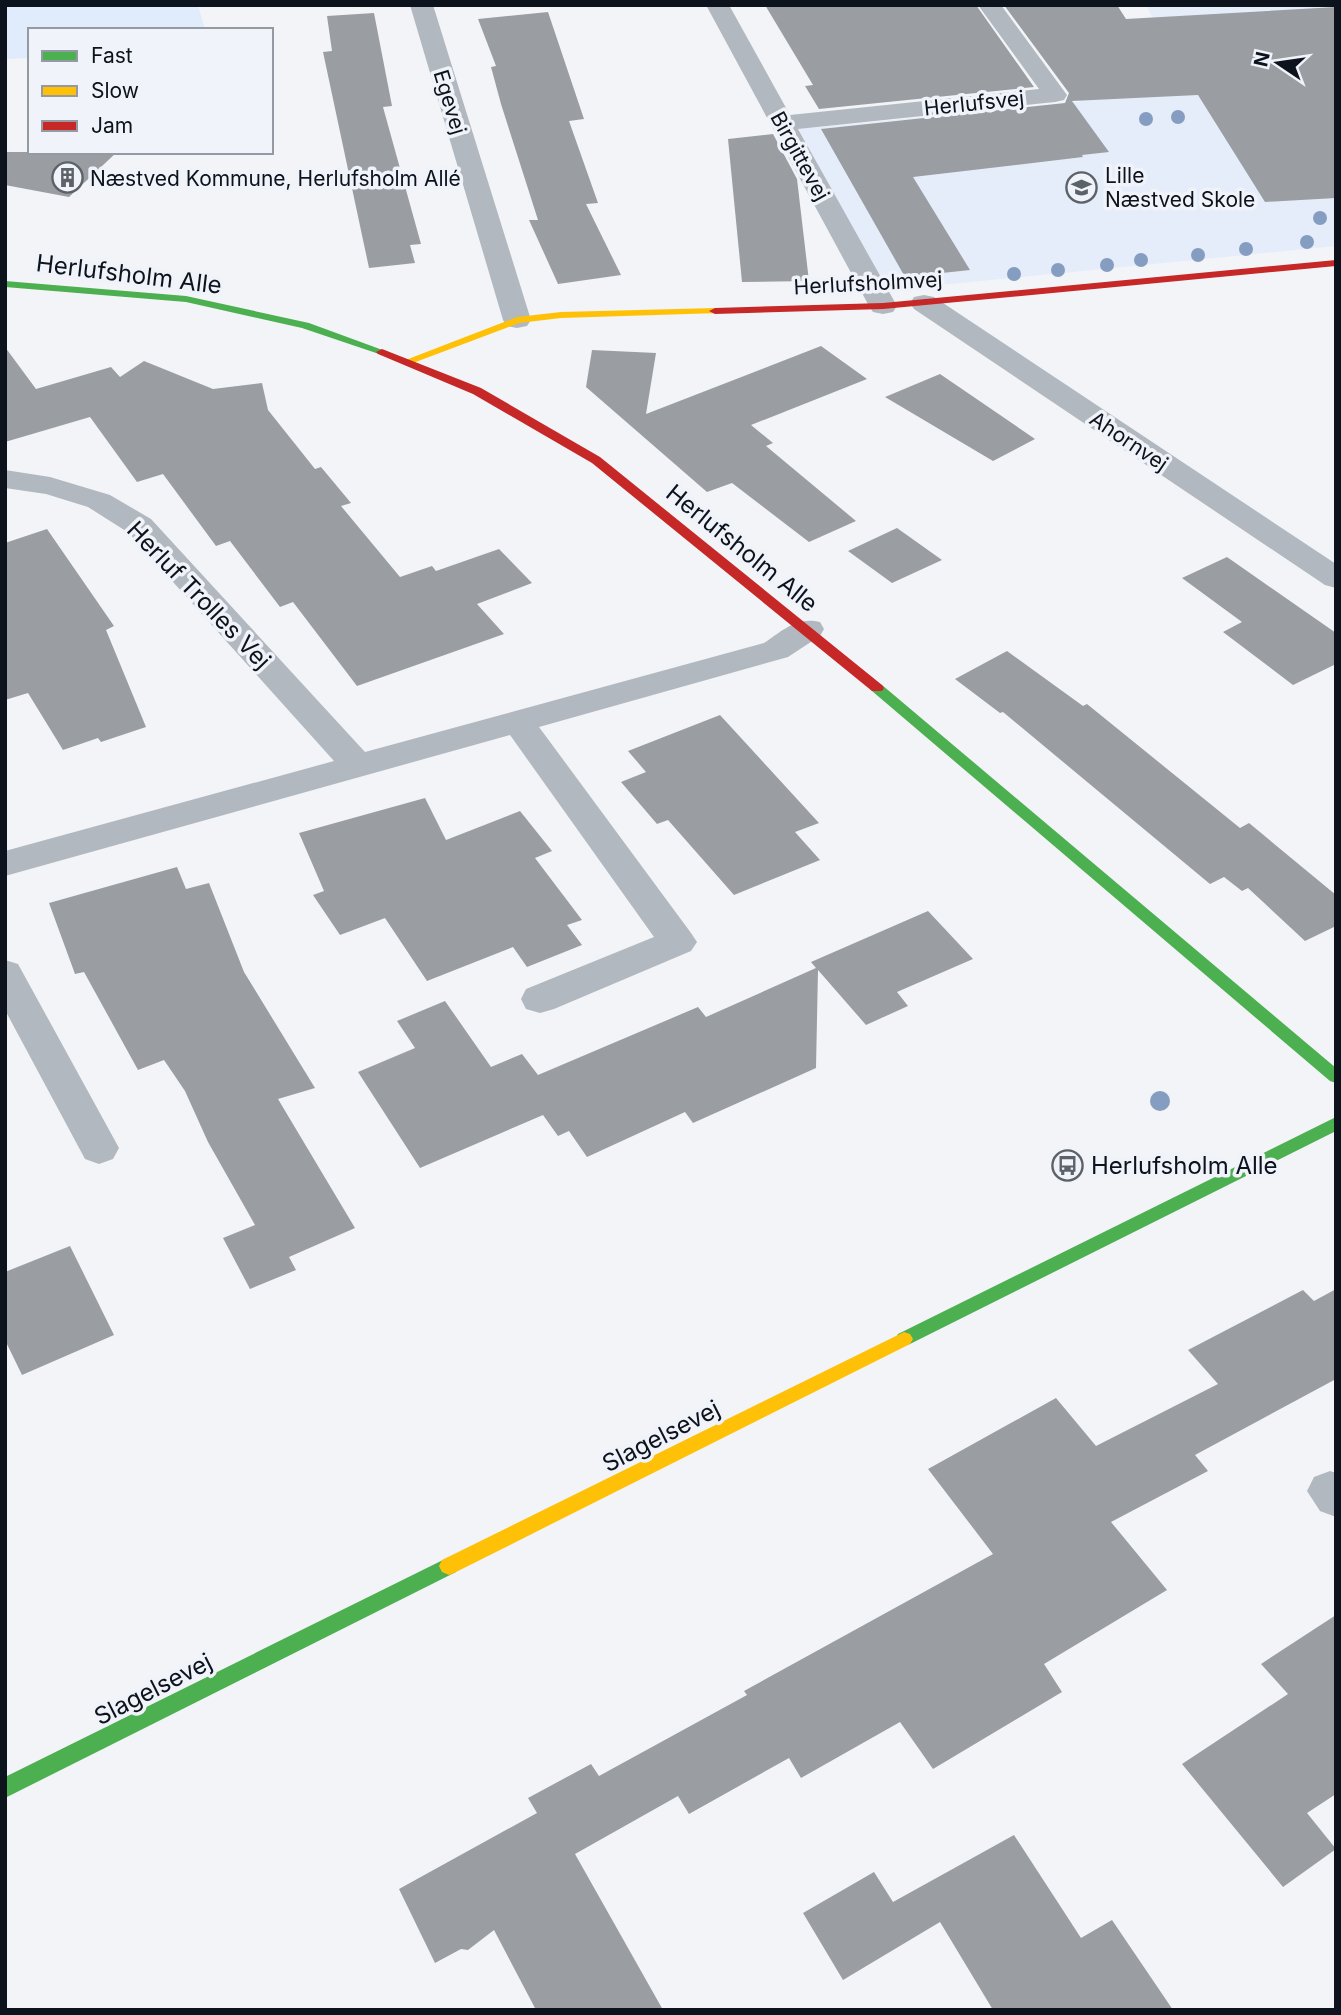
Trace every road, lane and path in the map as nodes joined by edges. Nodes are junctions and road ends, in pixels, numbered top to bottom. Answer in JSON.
{"nodes":[{"id":1,"x":421,"y":5,"type":"edge"},
{"id":2,"x":717,"y":5,"type":"edge"},
{"id":3,"x":989,"y":5,"type":"edge"},
{"id":4,"x":782,"y":124,"type":"junction"},
{"id":5,"x":1336,"y":263,"type":"edge"},
{"id":6,"x":5,"y":284,"type":"edge"},
{"id":7,"x":925,"y":303,"type":"junction"},
{"id":8,"x":883,"y":306,"type":"junction"},
{"id":9,"x":517,"y":320,"type":"junction"},
{"id":10,"x":409,"y":361,"type":"junction"},
{"id":11,"x":5,"y":479,"type":"edge"},
{"id":12,"x":1336,"y":578,"type":"edge"},
{"id":13,"x":808,"y":629,"type":"junction"},
{"id":14,"x":517,"y":721,"type":"junction"},
{"id":15,"x":359,"y":767,"type":"junction"},
{"id":16,"x":5,"y":864,"type":"edge"},
{"id":17,"x":5,"y":974,"type":"edge"},
{"id":18,"x":540,"y":999,"type":"dead end"},
{"id":19,"x":1336,"y":1076,"type":"edge"},
{"id":20,"x":1336,"y":1123,"type":"edge"},
{"id":21,"x":99,"y":1148,"type":"dead end"},
{"id":22,"x":5,"y":1788,"type":"edge"}],
"edges":[{"from":1,"to":9,"type":"street","name":"Egevej"},
{"from":2,"to":4,"type":"street","name":"Birgittevej"},
{"from":3,"to":4,"type":"street","name":"Herlufsvej"},
{"from":4,"to":8,"type":"street","name":"Birgittevej"},
{"from":5,"to":7,"type":"street","name":"Herlufsholmvej"},
{"from":6,"to":10,"type":"street","name":"Herlufsholm Alle"},
{"from":7,"to":8,"type":"street","name":"Herlufsholmvej"},
{"from":7,"to":12,"type":"street","name":"Ahornvej"},
{"from":8,"to":9,"type":"street","name":"Herlufsholmvej"},
{"from":9,"to":10,"type":"street","name":"Herlufsholmvej"},
{"from":10,"to":13,"type":"street","name":"Herlufsholm Alle"},
{"from":11,"to":15,"type":"street","name":"Herluf Trolles Vej"},
{"from":13,"to":14,"type":"street"},
{"from":13,"to":19,"type":"street","name":"Herlufsholm Alle"},
{"from":14,"to":15,"type":"street"},
{"from":14,"to":18,"type":"street"},
{"from":15,"to":16,"type":"street"},
{"from":17,"to":21,"type":"street"},
{"from":20,"to":22,"type":"street","name":"Slagelsevej"}]}
